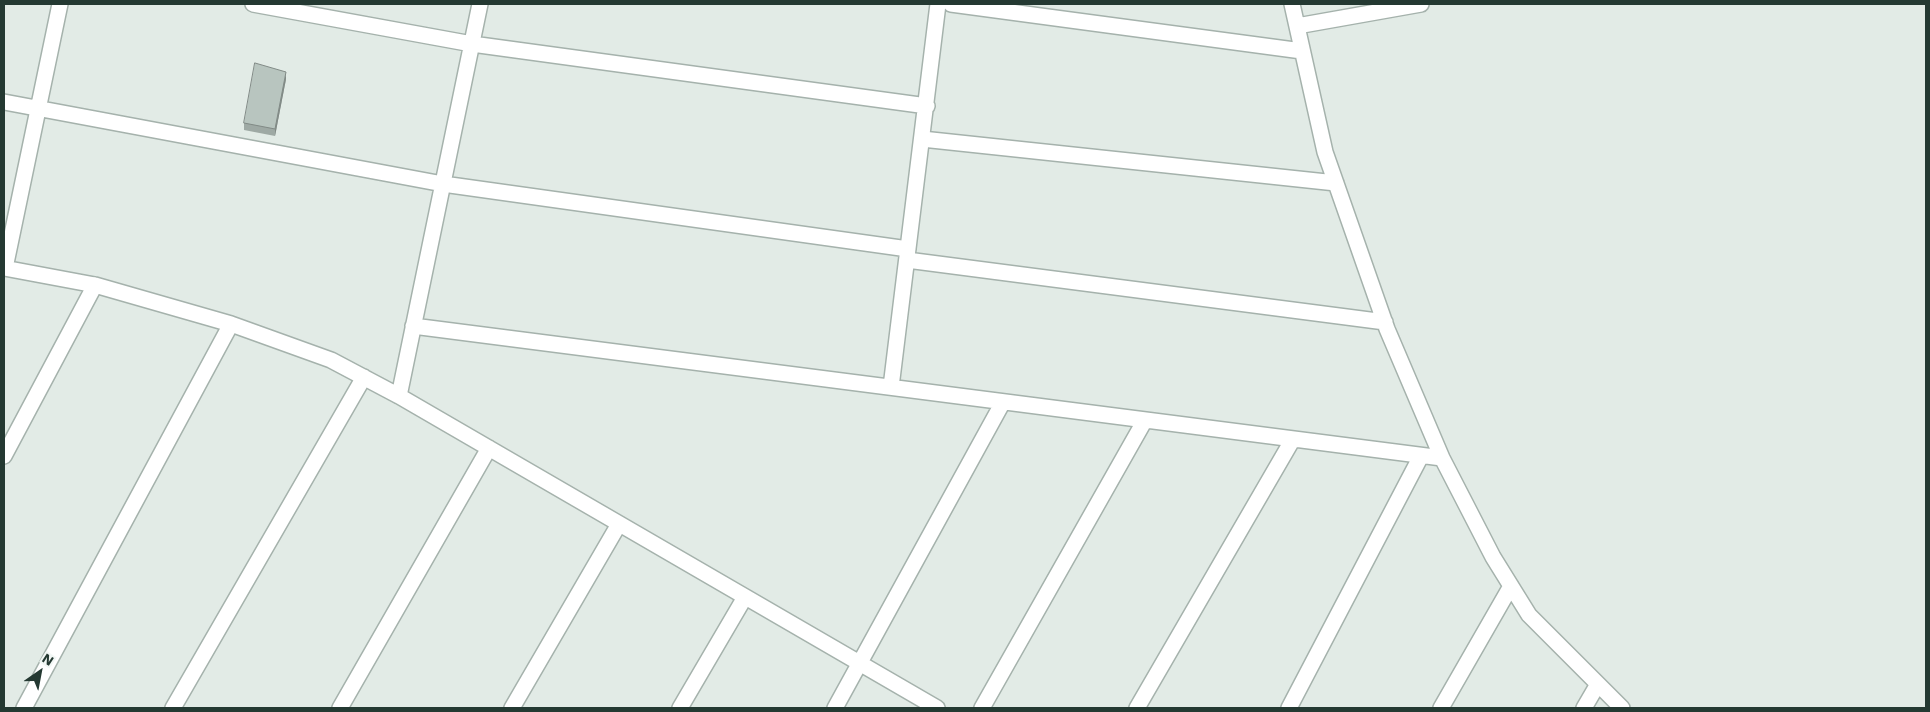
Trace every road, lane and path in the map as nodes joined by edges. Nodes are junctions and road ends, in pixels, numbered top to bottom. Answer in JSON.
{"nodes":[{"id":1,"x":60,"y":4,"type":"edge"},
{"id":2,"x":252,"y":4,"type":"edge"},
{"id":3,"x":480,"y":4,"type":"edge"},
{"id":4,"x":938,"y":4,"type":"edge"},
{"id":5,"x":951,"y":4,"type":"edge"},
{"id":6,"x":1292,"y":4,"type":"edge"},
{"id":7,"x":1421,"y":4,"type":"edge"},
{"id":8,"x":1297,"y":26,"type":"junction"},
{"id":9,"x":472,"y":44,"type":"junction"},
{"id":10,"x":1302,"y":50,"type":"junction"},
{"id":11,"x":4,"y":102,"type":"edge"},
{"id":12,"x":927,"y":106,"type":"junction"},
{"id":13,"x":38,"y":108,"type":"junction"},
{"id":14,"x":922,"y":139,"type":"junction"},
{"id":15,"x":1336,"y":183,"type":"junction"},
{"id":16,"x":443,"y":184,"type":"junction"},
{"id":17,"x":908,"y":254,"type":"junction"},
{"id":18,"x":4,"y":268,"type":"edge"},
{"id":19,"x":95,"y":285,"type":"junction"},
{"id":20,"x":1385,"y":322,"type":"junction"},
{"id":21,"x":231,"y":324,"type":"junction"},
{"id":22,"x":413,"y":326,"type":"junction"},
{"id":23,"x":364,"y":377,"type":"junction"},
{"id":24,"x":891,"y":387,"type":"junction"},
{"id":25,"x":399,"y":396,"type":"junction"},
{"id":26,"x":1003,"y":402,"type":"junction"},
{"id":27,"x":1145,"y":420,"type":"junction"},
{"id":28,"x":1293,"y":439,"type":"junction"},
{"id":29,"x":489,"y":448,"type":"junction"},
{"id":30,"x":4,"y":456,"type":"edge"},
{"id":31,"x":1422,"y":456,"type":"junction"},
{"id":32,"x":1442,"y":458,"type":"junction"},
{"id":33,"x":619,"y":524,"type":"junction"},
{"id":34,"x":1511,"y":586,"type":"junction"},
{"id":35,"x":745,"y":597,"type":"junction"},
{"id":36,"x":860,"y":664,"type":"junction"},
{"id":37,"x":1598,"y":684,"type":"junction"},
{"id":38,"x":24,"y":708,"type":"edge"},
{"id":39,"x":173,"y":708,"type":"edge"},
{"id":40,"x":340,"y":708,"type":"edge"},
{"id":41,"x":512,"y":708,"type":"edge"},
{"id":42,"x":680,"y":708,"type":"edge"},
{"id":43,"x":835,"y":708,"type":"edge"},
{"id":44,"x":937,"y":708,"type":"edge"},
{"id":45,"x":982,"y":708,"type":"edge"},
{"id":46,"x":1137,"y":708,"type":"edge"},
{"id":47,"x":1289,"y":708,"type":"edge"},
{"id":48,"x":1441,"y":708,"type":"edge"},
{"id":49,"x":1584,"y":708,"type":"edge"},
{"id":50,"x":1622,"y":708,"type":"edge"}],
"edges":[{"from":1,"to":13,"type":"street"},
{"from":2,"to":9,"type":"street"},
{"from":3,"to":9,"type":"street"},
{"from":4,"to":12,"type":"street"},
{"from":5,"to":10,"type":"street"},
{"from":6,"to":8,"type":"street"},
{"from":7,"to":8,"type":"street"},
{"from":8,"to":10,"type":"street"},
{"from":9,"to":12,"type":"street"},
{"from":9,"to":16,"type":"street"},
{"from":10,"to":15,"type":"street"},
{"from":11,"to":13,"type":"street"},
{"from":12,"to":14,"type":"street"},
{"from":13,"to":16,"type":"street"},
{"from":13,"to":18,"type":"street"},
{"from":14,"to":15,"type":"street"},
{"from":14,"to":17,"type":"street"},
{"from":15,"to":20,"type":"street"},
{"from":16,"to":17,"type":"street"},
{"from":16,"to":22,"type":"street"},
{"from":17,"to":20,"type":"street"},
{"from":17,"to":24,"type":"street"},
{"from":18,"to":19,"type":"street"},
{"from":19,"to":21,"type":"street"},
{"from":19,"to":30,"type":"street"},
{"from":20,"to":32,"type":"street"},
{"from":21,"to":23,"type":"street"},
{"from":21,"to":38,"type":"street"},
{"from":22,"to":24,"type":"street"},
{"from":22,"to":25,"type":"street"},
{"from":23,"to":25,"type":"street"},
{"from":23,"to":39,"type":"street"},
{"from":24,"to":26,"type":"street"},
{"from":25,"to":29,"type":"street"},
{"from":26,"to":27,"type":"street"},
{"from":26,"to":36,"type":"street"},
{"from":27,"to":28,"type":"street"},
{"from":27,"to":45,"type":"street"},
{"from":28,"to":31,"type":"street"},
{"from":28,"to":46,"type":"street"},
{"from":29,"to":33,"type":"street"},
{"from":29,"to":40,"type":"street"},
{"from":31,"to":32,"type":"street"},
{"from":31,"to":47,"type":"street"},
{"from":32,"to":34,"type":"street"},
{"from":33,"to":35,"type":"street"},
{"from":33,"to":41,"type":"street"},
{"from":34,"to":37,"type":"street"},
{"from":34,"to":48,"type":"street"},
{"from":35,"to":36,"type":"street"},
{"from":35,"to":42,"type":"street"},
{"from":36,"to":43,"type":"street"},
{"from":36,"to":44,"type":"street"},
{"from":37,"to":49,"type":"street"},
{"from":37,"to":50,"type":"street"}]}
